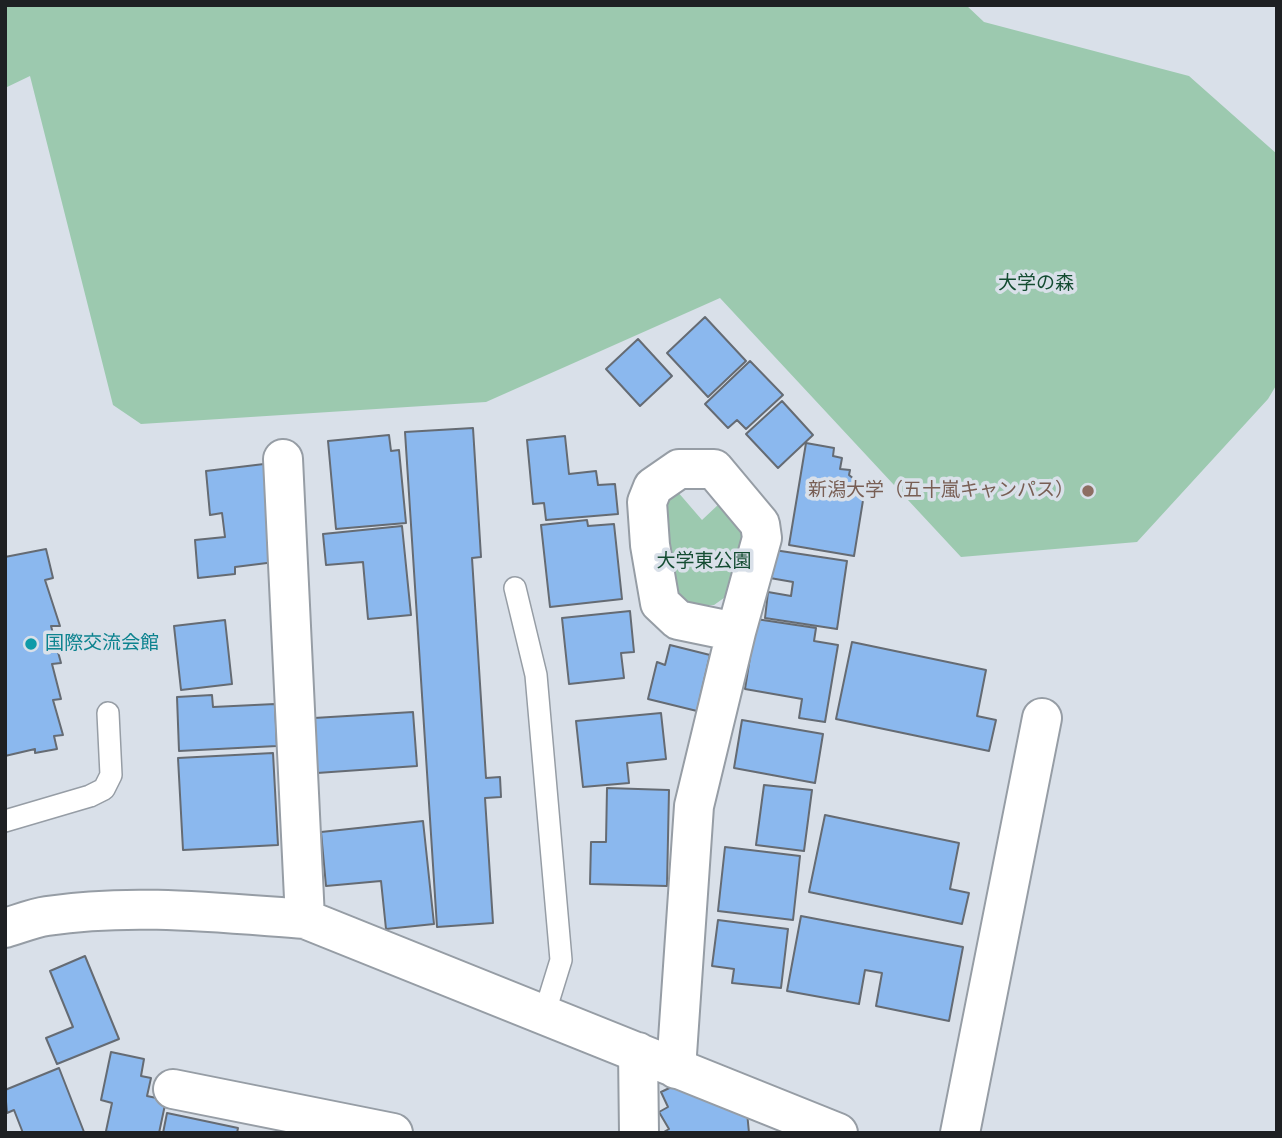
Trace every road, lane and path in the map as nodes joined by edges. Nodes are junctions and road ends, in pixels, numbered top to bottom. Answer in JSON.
{"nodes":[{"id":1,"x":283,"y":459,"type":"dead end"},
{"id":2,"x":515,"y":588,"type":"dead end"},
{"id":3,"x":736,"y":632,"type":"dead end"},
{"id":4,"x":108,"y":713,"type":"dead end"},
{"id":5,"x":1042,"y":718,"type":"dead end"},
{"id":6,"x":5,"y":821,"type":"edge"},
{"id":7,"x":305,"y":919,"type":"junction"},
{"id":8,"x":5,"y":928,"type":"edge"},
{"id":9,"x":544,"y":1015,"type":"junction"},
{"id":10,"x":638,"y":1052,"type":"junction"},
{"id":11,"x":676,"y":1069,"type":"junction"},
{"id":12,"x":173,"y":1089,"type":"dead end"},
{"id":13,"x":393,"y":1133,"type":"edge"},
{"id":14,"x":639,"y":1133,"type":"edge"},
{"id":15,"x":838,"y":1133,"type":"edge"},
{"id":16,"x":960,"y":1133,"type":"edge"}],
"edges":[{"from":1,"to":7,"type":"street"},
{"from":2,"to":9,"type":"lane"},
{"from":3,"to":11,"type":"street"},
{"from":4,"to":6,"type":"lane"},
{"from":5,"to":16,"type":"street"},
{"from":7,"to":8,"type":"street"},
{"from":7,"to":9,"type":"street"},
{"from":9,"to":10,"type":"street"},
{"from":10,"to":11,"type":"street"},
{"from":10,"to":14,"type":"street"},
{"from":11,"to":15,"type":"street"},
{"from":12,"to":13,"type":"street"}]}
